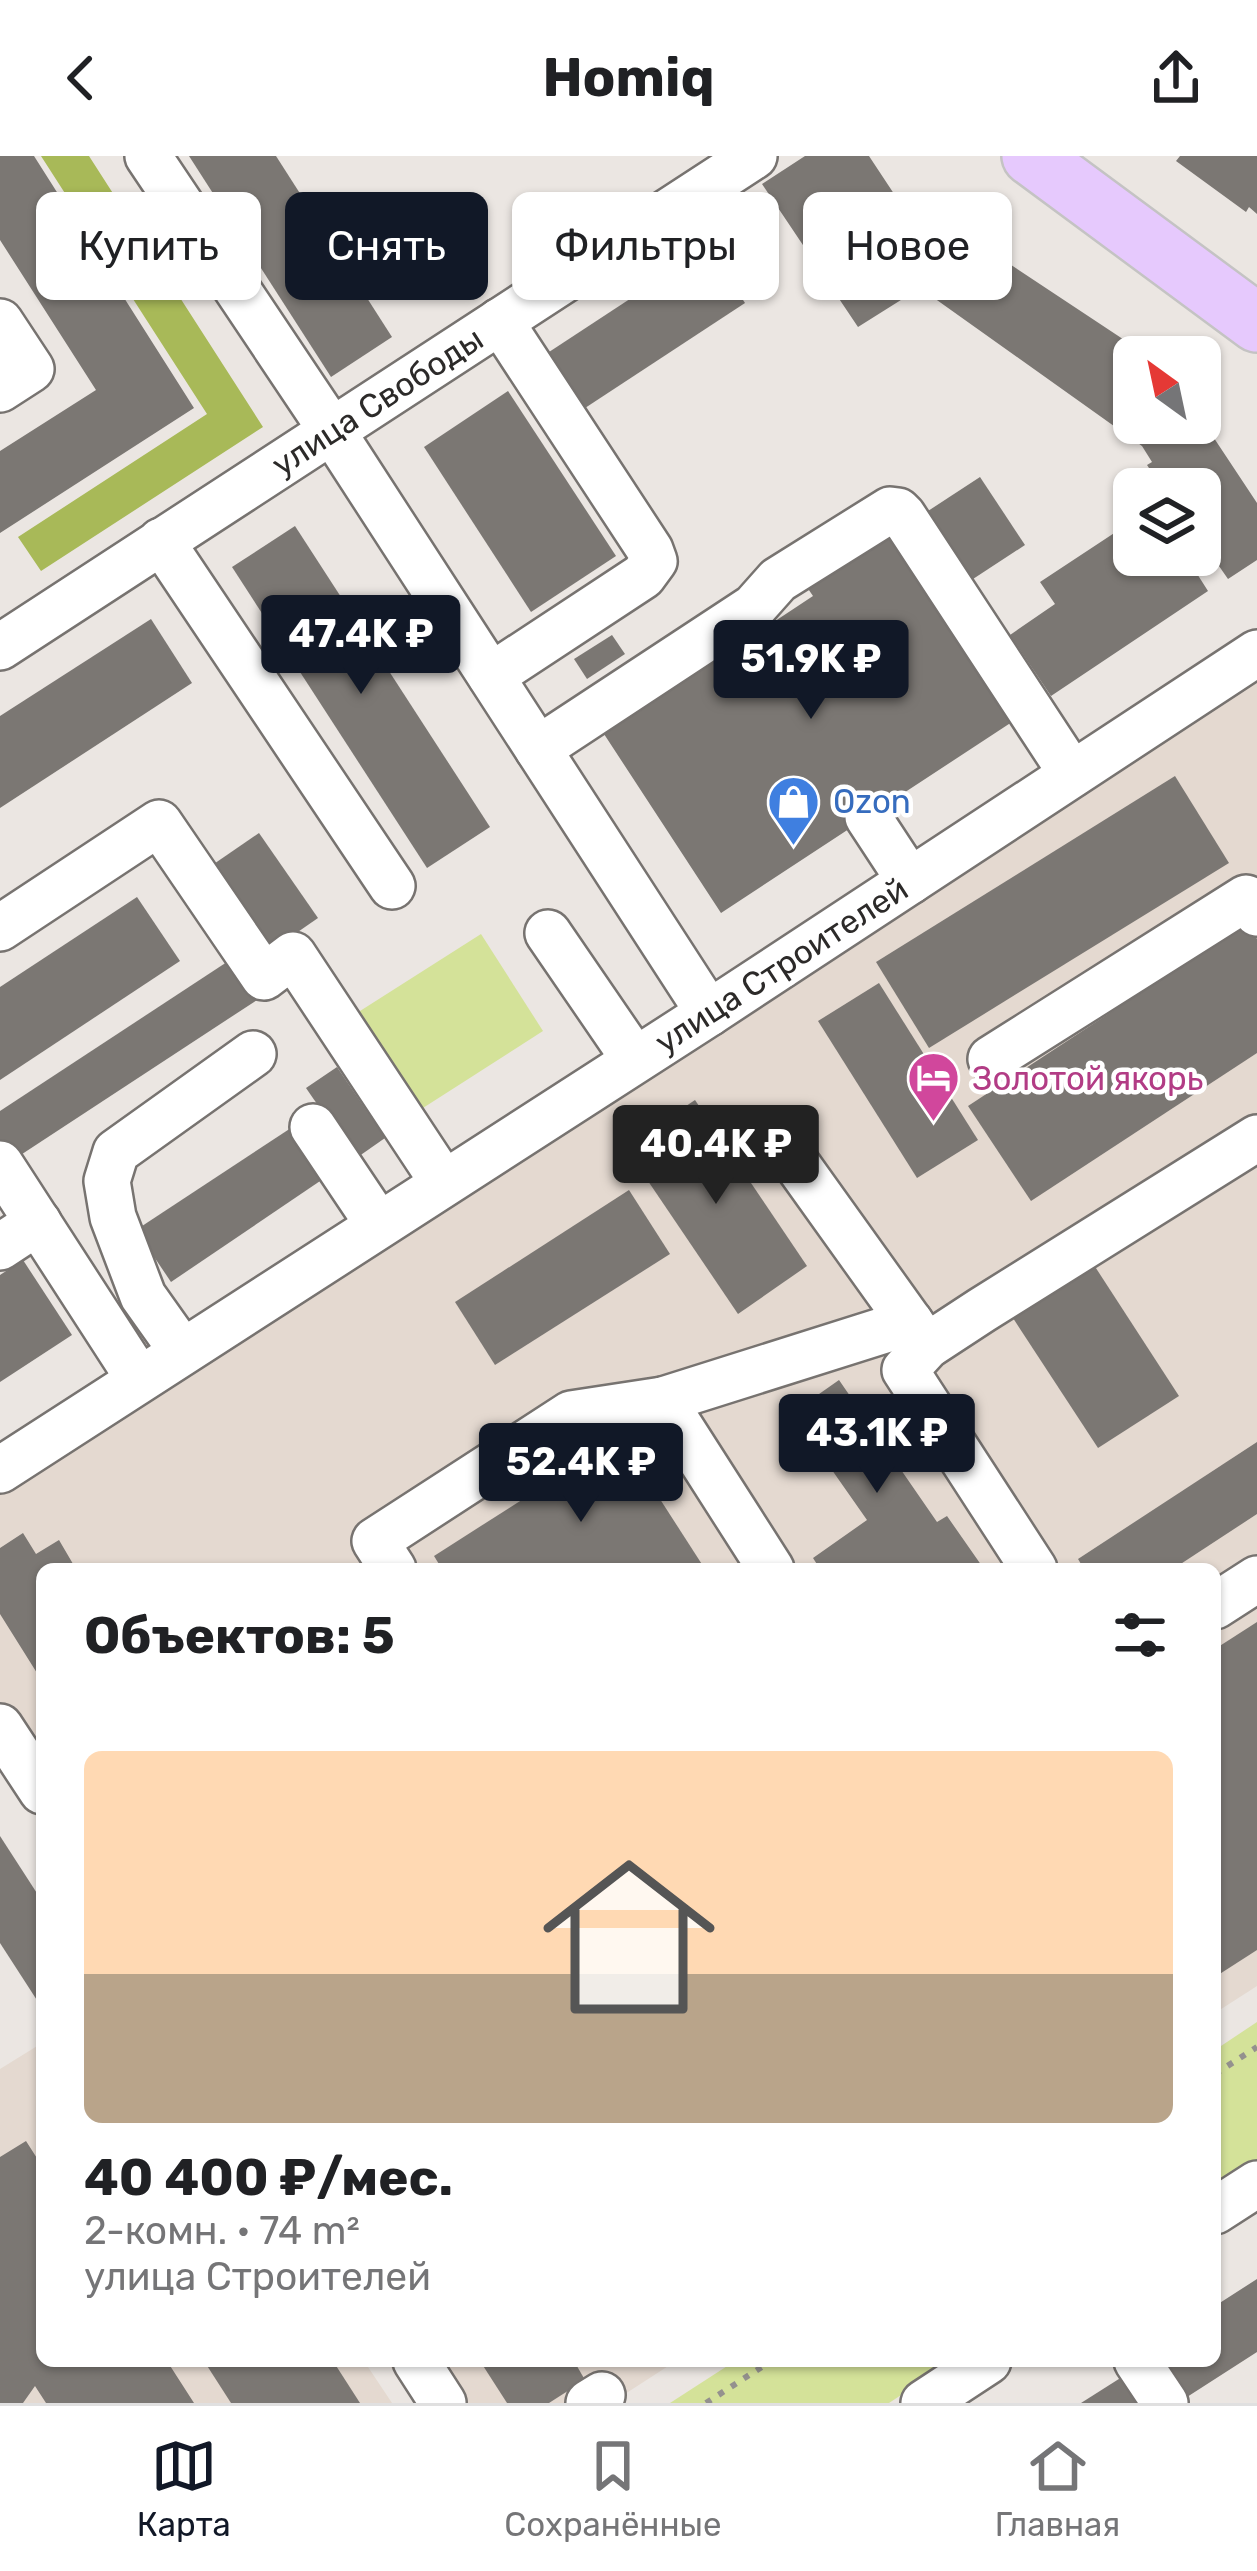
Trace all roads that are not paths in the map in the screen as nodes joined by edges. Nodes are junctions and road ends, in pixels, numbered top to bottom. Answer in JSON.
{"nodes":[{"id":1,"x":148,"y":156,"type":"edge"},
{"id":2,"x":754,"y":156,"type":"edge"},
{"id":3,"x":1030,"y":156,"type":"edge"},
{"id":4,"x":500,"y":321,"type":"junction"},
{"id":5,"x":0,"y":322,"type":"edge"},
{"id":6,"x":1257,"y":323,"type":"edge"},
{"id":7,"x":0,"y":389,"type":"edge"},
{"id":8,"x":332,"y":430,"type":"junction"},
{"id":9,"x":161,"y":542,"type":"junction"},
{"id":10,"x":0,"y":646,"type":"edge"},
{"id":11,"x":1257,"y":653,"type":"edge"},
{"id":12,"x":491,"y":676,"type":"junction"},
{"id":13,"x":538,"y":748,"type":"junction"},
{"id":14,"x":1072,"y":774,"type":"junction"},
{"id":15,"x":868,"y":817,"type":"dead end"},
{"id":16,"x":910,"y":881,"type":"junction"},
{"id":17,"x":392,"y":886,"type":"dead end"},
{"id":18,"x":1257,"y":913,"type":"edge"},
{"id":19,"x":0,"y":928,"type":"edge"},
{"id":20,"x":548,"y":933,"type":"dead end"},
{"id":21,"x":709,"y":1012,"type":"junction"},
{"id":22,"x":254,"y":1054,"type":"dead end"},
{"id":23,"x":991,"y":1059,"type":"dead end"},
{"id":24,"x":635,"y":1060,"type":"junction"},
{"id":25,"x":313,"y":1127,"type":"dead end"},
{"id":26,"x":776,"y":1135,"type":"dead end"},
{"id":27,"x":1257,"y":1138,"type":"edge"},
{"id":28,"x":443,"y":1182,"type":"junction"},
{"id":29,"x":13,"y":1192,"type":"edge"},
{"id":30,"x":378,"y":1224,"type":"junction"},
{"id":31,"x":0,"y":1247,"type":"edge"},
{"id":32,"x":919,"y":1334,"type":"junction"},
{"id":33,"x":182,"y":1351,"type":"junction"},
{"id":34,"x":139,"y":1378,"type":"junction"},
{"id":35,"x":663,"y":1400,"type":"junction"},
{"id":36,"x":0,"y":1470,"type":"edge"},
{"id":37,"x":389,"y":1563,"type":"edge"},
{"id":38,"x":767,"y":1563,"type":"edge"},
{"id":39,"x":1030,"y":1563,"type":"edge"},
{"id":40,"x":1257,"y":1580,"type":"edge"},
{"id":41,"x":1221,"y":1602,"type":"edge"},
{"id":42,"x":0,"y":1727,"type":"edge"},
{"id":43,"x":36,"y":1782,"type":"edge"},
{"id":44,"x":1257,"y":2184,"type":"edge"},
{"id":45,"x":1221,"y":2207,"type":"edge"},
{"id":46,"x":420,"y":2367,"type":"edge"},
{"id":47,"x":979,"y":2367,"type":"edge"},
{"id":48,"x":1141,"y":2367,"type":"edge"},
{"id":49,"x":443,"y":2403,"type":"edge"},
{"id":50,"x":924,"y":2403,"type":"edge"},
{"id":51,"x":1165,"y":2403,"type":"edge"}],
"edges":[{"from":1,"to":8,"type":"street"},
{"from":2,"to":4,"type":"street","name":"улица Свободы"},
{"from":3,"to":6,"type":"main road"},
{"from":4,"to":8,"type":"street","name":"улица Свободы"},
{"from":4,"to":12,"type":"street"},
{"from":5,"to":7,"type":"street"},
{"from":8,"to":9,"type":"street","name":"улица Свободы"},
{"from":8,"to":12,"type":"street"},
{"from":9,"to":10,"type":"street","name":"улица Свободы"},
{"from":9,"to":17,"type":"street"},
{"from":11,"to":14,"type":"street","name":"улица Строителей"},
{"from":12,"to":13,"type":"street"},
{"from":13,"to":14,"type":"street"},
{"from":13,"to":21,"type":"street"},
{"from":14,"to":16,"type":"street","name":"улица Строителей"},
{"from":15,"to":16,"type":"street"},
{"from":16,"to":21,"type":"street","name":"улица Строителей"},
{"from":18,"to":23,"type":"street"},
{"from":19,"to":28,"type":"street"},
{"from":20,"to":24,"type":"street"},
{"from":21,"to":24,"type":"street","name":"улица Строителей"},
{"from":22,"to":33,"type":"street"},
{"from":24,"to":28,"type":"street","name":"улица Строителей"},
{"from":25,"to":30,"type":"street"},
{"from":26,"to":32,"type":"street"},
{"from":27,"to":32,"type":"street"},
{"from":28,"to":30,"type":"street","name":"улица Строителей"},
{"from":29,"to":31,"type":"street"},
{"from":29,"to":34,"type":"street"},
{"from":30,"to":33,"type":"street","name":"улица Строителей"},
{"from":32,"to":35,"type":"street"},
{"from":32,"to":39,"type":"street"},
{"from":33,"to":34,"type":"street","name":"улица Строителей"},
{"from":34,"to":36,"type":"street","name":"улица Строителей"},
{"from":35,"to":37,"type":"street"},
{"from":35,"to":38,"type":"street"},
{"from":40,"to":41,"type":"street"},
{"from":42,"to":43,"type":"street"},
{"from":44,"to":45,"type":"street"},
{"from":46,"to":49,"type":"street"},
{"from":47,"to":50,"type":"street"},
{"from":48,"to":51,"type":"street"}]}
